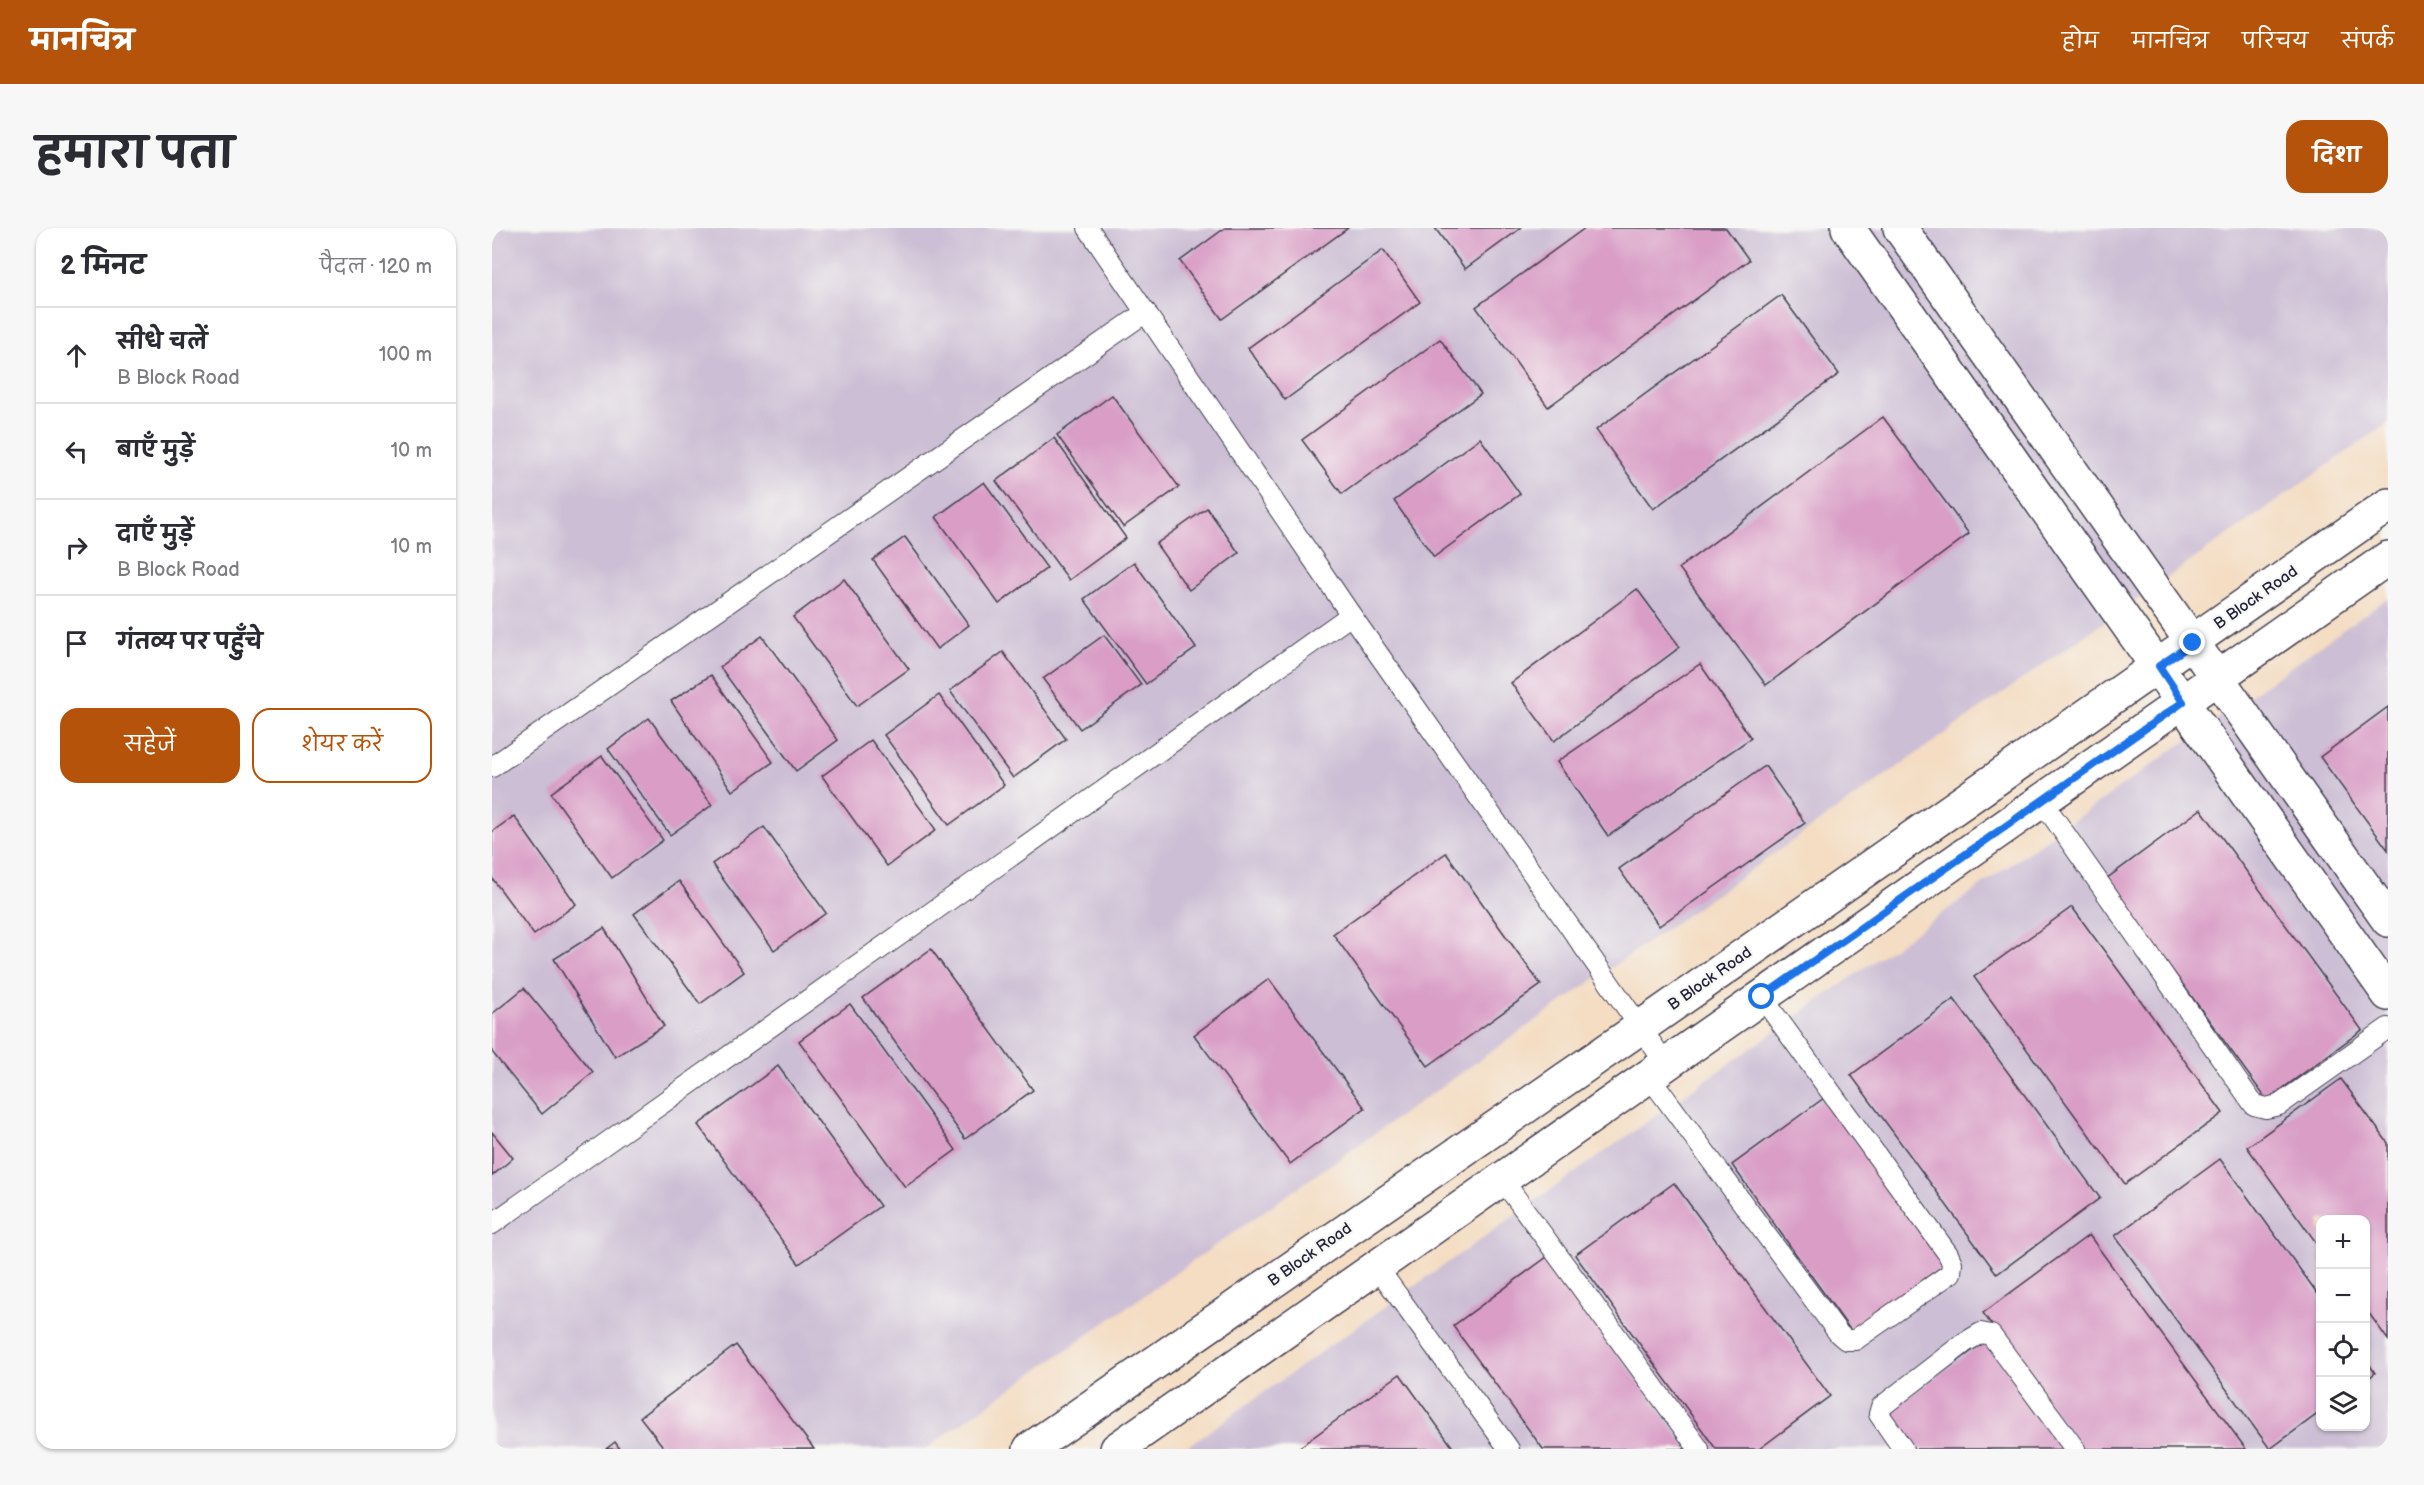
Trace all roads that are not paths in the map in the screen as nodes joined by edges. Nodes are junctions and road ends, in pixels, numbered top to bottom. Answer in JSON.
{"nodes":[{"id":1,"x":1088,"y":228,"type":"edge"},
{"id":2,"x":1848,"y":228,"type":"edge"},
{"id":3,"x":1900,"y":228,"type":"edge"},
{"id":4,"x":1146,"y":312,"type":"junction"},
{"id":5,"x":2388,"y":505,"type":"edge"},
{"id":6,"x":2388,"y":558,"type":"edge"},
{"id":7,"x":1351,"y":615,"type":"junction"},
{"id":8,"x":2193,"y":643,"type":"junction"},
{"id":9,"x":2159,"y":666,"type":"junction"},
{"id":10,"x":2217,"y":678,"type":"junction"},
{"id":11,"x":2183,"y":702,"type":"junction"},
{"id":12,"x":492,"y":767,"type":"edge"},
{"id":13,"x":2042,"y":801,"type":"junction"},
{"id":14,"x":2388,"y":920,"type":"edge"},
{"id":15,"x":2388,"y":994,"type":"edge"},
{"id":16,"x":1762,"y":997,"type":"junction"},
{"id":17,"x":1641,"y":1027,"type":"junction"},
{"id":18,"x":2388,"y":1028,"type":"edge"},
{"id":19,"x":1658,"y":1070,"type":"junction"},
{"id":20,"x":1502,"y":1179,"type":"junction"},
{"id":21,"x":492,"y":1224,"type":"edge"},
{"id":22,"x":1377,"y":1267,"type":"junction"},
{"id":23,"x":1030,"y":1449,"type":"edge"},
{"id":24,"x":1117,"y":1449,"type":"edge"},
{"id":25,"x":1509,"y":1449,"type":"edge"},
{"id":26,"x":1699,"y":1449,"type":"edge"},
{"id":27,"x":1902,"y":1449,"type":"edge"},
{"id":28,"x":2075,"y":1449,"type":"edge"}],
"edges":[{"from":1,"to":4,"type":"lane"},
{"from":2,"to":9,"type":"street"},
{"from":3,"to":8,"type":"street"},
{"from":4,"to":7,"type":"lane"},
{"from":4,"to":12,"type":"lane"},
{"from":5,"to":8,"type":"street","name":"B Block Road"},
{"from":6,"to":10,"type":"street"},
{"from":7,"to":17,"type":"lane"},
{"from":7,"to":21,"type":"lane"},
{"from":8,"to":9,"type":"street","name":"B Block Road"},
{"from":8,"to":10,"type":"street"},
{"from":9,"to":11,"type":"street"},
{"from":9,"to":17,"type":"street","name":"B Block Road"},
{"from":10,"to":11,"type":"street"},
{"from":10,"to":14,"type":"street"},
{"from":11,"to":13,"type":"street"},
{"from":11,"to":15,"type":"street"},
{"from":13,"to":16,"type":"street"},
{"from":13,"to":18,"type":"lane"},
{"from":16,"to":19,"type":"street"},
{"from":16,"to":19,"type":"lane"},
{"from":17,"to":19,"type":"lane"},
{"from":17,"to":23,"type":"street","name":"B Block Road"},
{"from":19,"to":20,"type":"street"},
{"from":20,"to":22,"type":"street"},
{"from":20,"to":26,"type":"lane"},
{"from":22,"to":24,"type":"street"},
{"from":22,"to":25,"type":"lane"},
{"from":27,"to":28,"type":"lane"}]}
